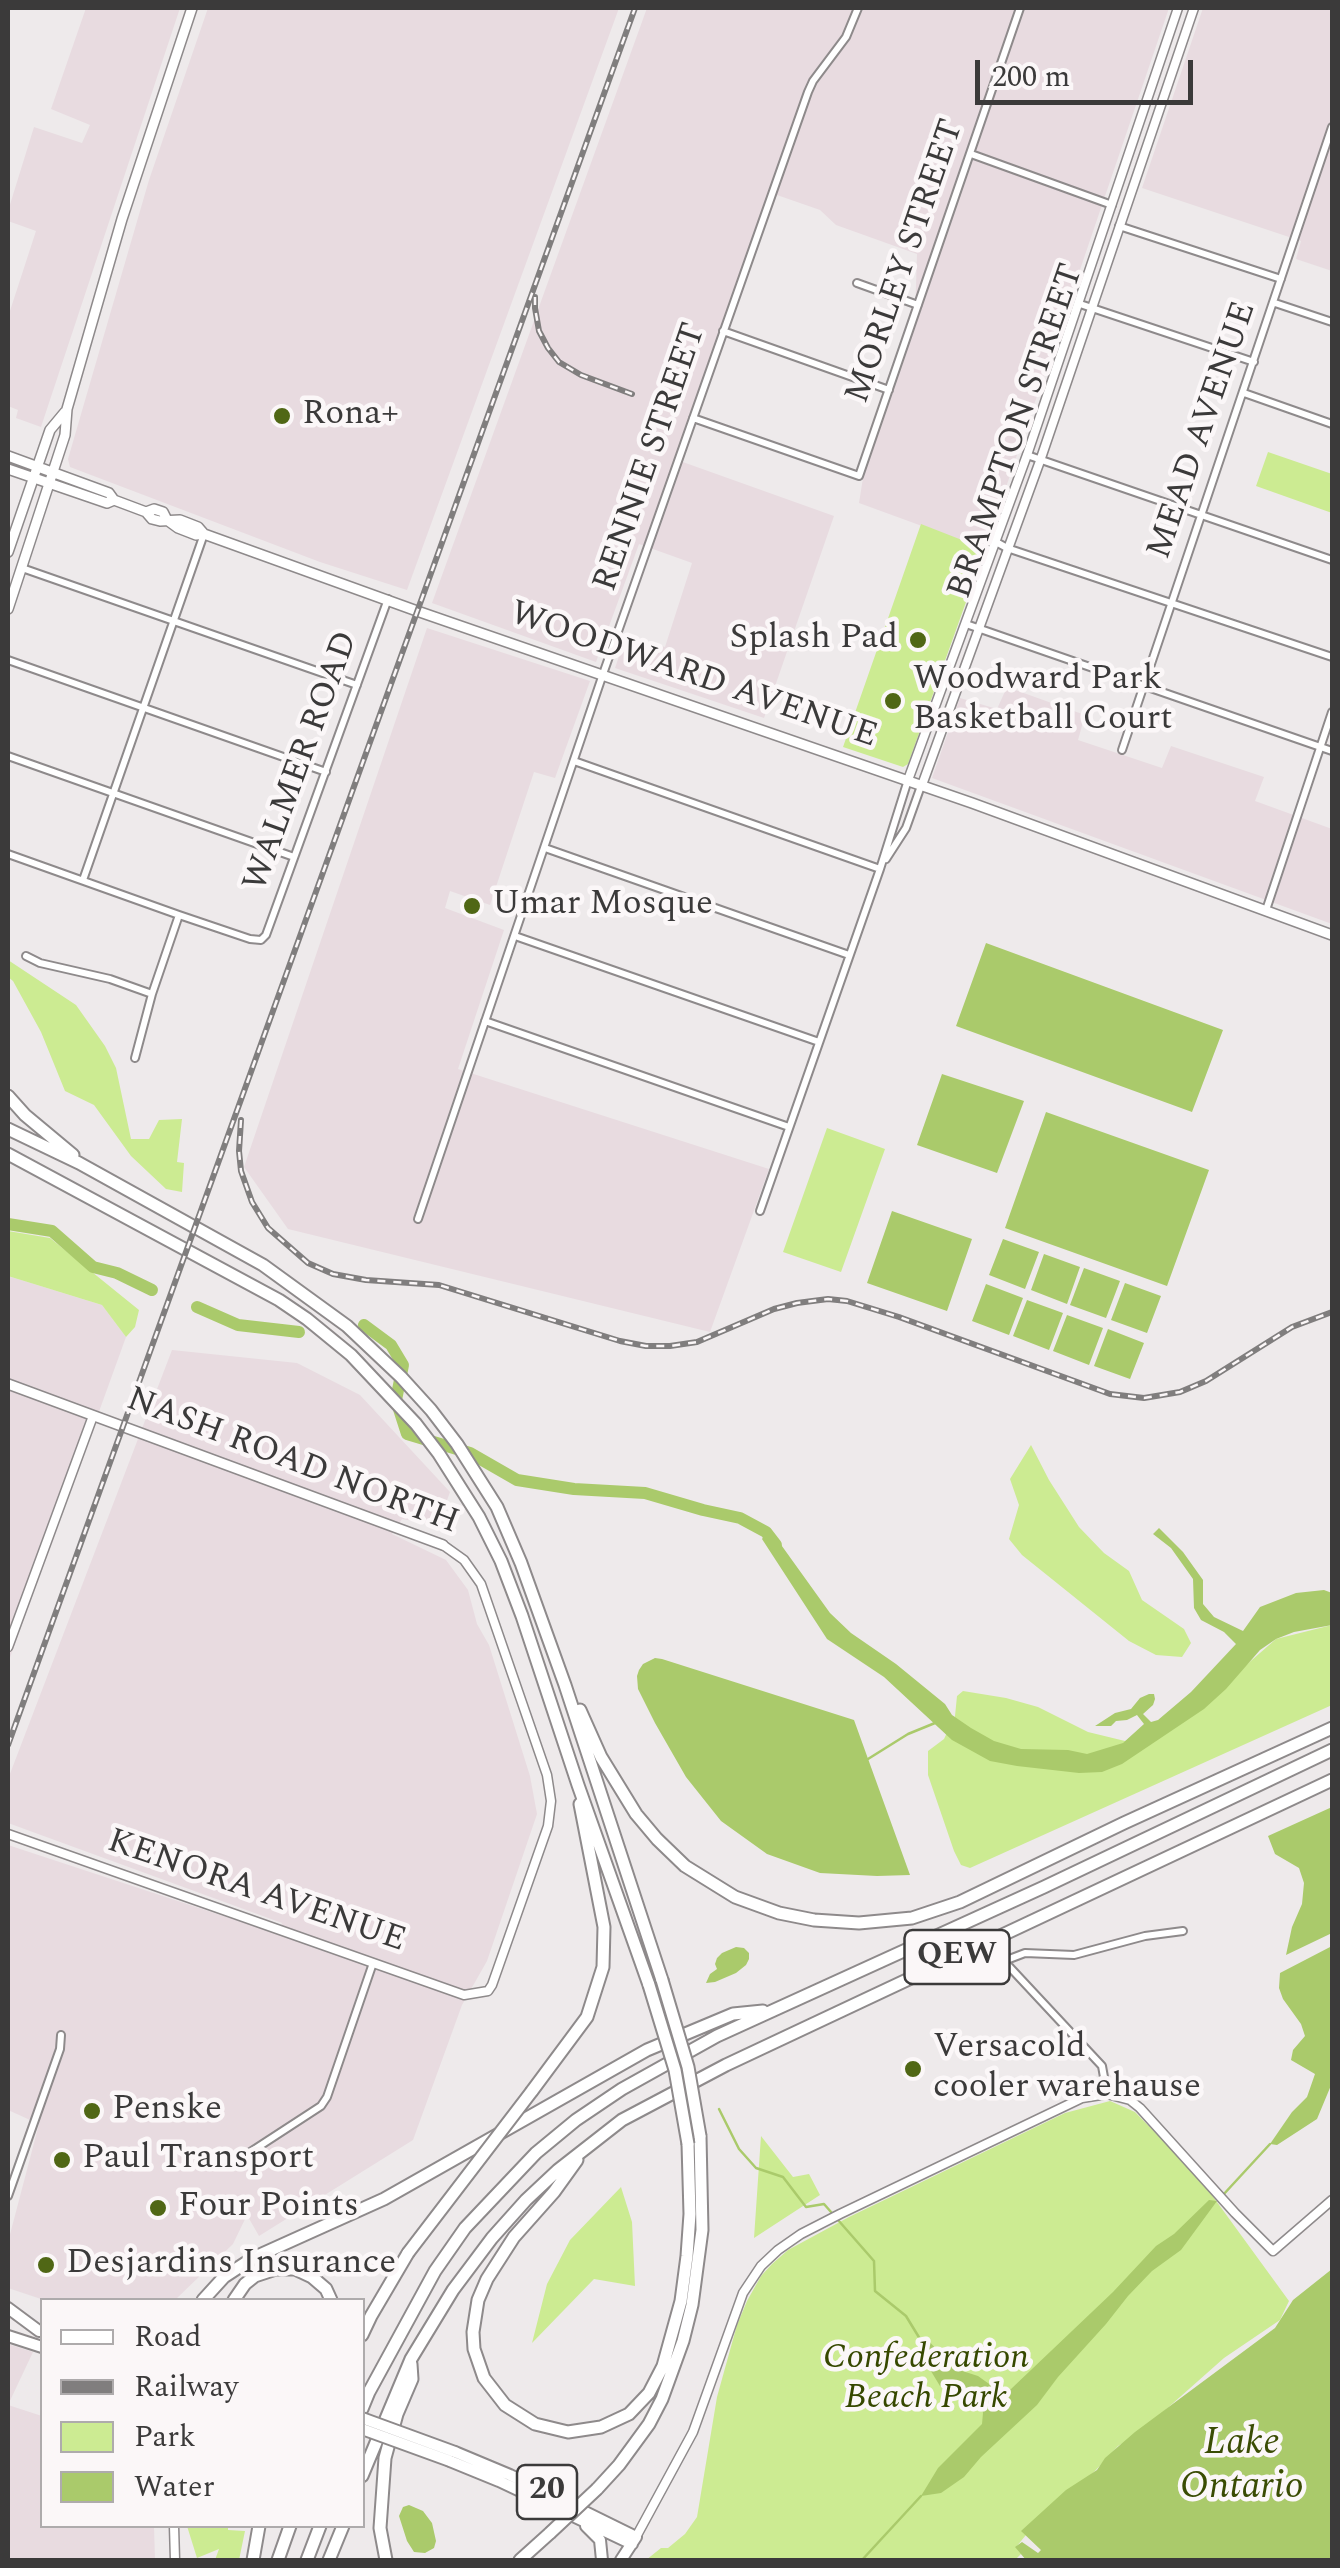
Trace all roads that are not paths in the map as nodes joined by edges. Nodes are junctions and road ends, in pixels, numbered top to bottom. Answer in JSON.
{"nodes":[{"id":1,"x":192,"y":8,"type":"edge"},
{"id":2,"x":858,"y":8,"type":"edge"},
{"id":3,"x":1020,"y":8,"type":"edge"},
{"id":4,"x":1178,"y":8,"type":"edge"},
{"id":5,"x":1194,"y":8,"type":"edge"},
{"id":6,"x":1332,"y":127,"type":"edge"},
{"id":7,"x":971,"y":154,"type":"junction"},
{"id":8,"x":1112,"y":205,"type":"junction"},
{"id":9,"x":1119,"y":226,"type":"junction"},
{"id":10,"x":1281,"y":279,"type":"junction"},
{"id":11,"x":857,"y":283,"type":"dead end"},
{"id":12,"x":1275,"y":302,"type":"junction"},
{"id":13,"x":1080,"y":304,"type":"junction"},
{"id":14,"x":918,"y":305,"type":"junction"},
{"id":15,"x":1092,"y":308,"type":"junction"},
{"id":16,"x":1332,"y":322,"type":"edge"},
{"id":17,"x":723,"y":331,"type":"junction"},
{"id":18,"x":1254,"y":362,"type":"junction"},
{"id":19,"x":889,"y":390,"type":"junction"},
{"id":20,"x":1244,"y":393,"type":"junction"},
{"id":21,"x":67,"y":409,"type":"junction"},
{"id":22,"x":693,"y":418,"type":"junction"},
{"id":23,"x":1332,"y":424,"type":"edge"},
{"id":24,"x":1028,"y":455,"type":"junction"},
{"id":25,"x":8,"y":456,"type":"edge"},
{"id":26,"x":1040,"y":460,"type":"junction"},
{"id":27,"x":8,"y":469,"type":"edge"},
{"id":28,"x":35,"y":473,"type":"junction"},
{"id":29,"x":50,"y":478,"type":"junction"},
{"id":30,"x":1201,"y":516,"type":"junction"},
{"id":31,"x":204,"y":534,"type":"junction"},
{"id":32,"x":996,"y":542,"type":"junction"},
{"id":33,"x":1008,"y":548,"type":"junction"},
{"id":34,"x":8,"y":552,"type":"edge"},
{"id":35,"x":1332,"y":560,"type":"edge"},
{"id":36,"x":21,"y":567,"type":"junction"},
{"id":37,"x":388,"y":599,"type":"junction"},
{"id":38,"x":1172,"y":604,"type":"junction"},
{"id":39,"x":8,"y":609,"type":"edge"},
{"id":40,"x":175,"y":620,"type":"junction"},
{"id":41,"x":966,"y":624,"type":"junction"},
{"id":42,"x":978,"y":629,"type":"junction"},
{"id":43,"x":1332,"y":657,"type":"edge"},
{"id":44,"x":8,"y":660,"type":"edge"},
{"id":45,"x":603,"y":674,"type":"junction"},
{"id":46,"x":358,"y":685,"type":"junction"},
{"id":47,"x":1144,"y":687,"type":"junction"},
{"id":48,"x":144,"y":707,"type":"junction"},
{"id":49,"x":1332,"y":712,"type":"edge"},
{"id":50,"x":1321,"y":746,"type":"junction"},
{"id":51,"x":1122,"y":750,"type":"dead end"},
{"id":52,"x":1332,"y":750,"type":"edge"},
{"id":53,"x":8,"y":756,"type":"edge"},
{"id":54,"x":574,"y":761,"type":"junction"},
{"id":55,"x":326,"y":772,"type":"junction"},
{"id":56,"x":908,"y":780,"type":"junction"},
{"id":57,"x":922,"y":785,"type":"junction"},
{"id":58,"x":114,"y":793,"type":"junction"},
{"id":59,"x":544,"y":848,"type":"junction"},
{"id":60,"x":8,"y":854,"type":"edge"},
{"id":61,"x":294,"y":858,"type":"junction"},
{"id":62,"x":880,"y":869,"type":"junction"},
{"id":63,"x":84,"y":880,"type":"junction"},
{"id":64,"x":1266,"y":910,"type":"junction"},
{"id":65,"x":179,"y":915,"type":"junction"},
{"id":66,"x":1332,"y":935,"type":"edge"},
{"id":67,"x":515,"y":936,"type":"junction"},
{"id":68,"x":849,"y":955,"type":"junction"},
{"id":69,"x":26,"y":956,"type":"dead end"},
{"id":70,"x":152,"y":994,"type":"junction"},
{"id":71,"x":485,"y":1020,"type":"junction"},
{"id":72,"x":818,"y":1042,"type":"junction"},
{"id":73,"x":135,"y":1058,"type":"dead end"},
{"id":74,"x":8,"y":1096,"type":"edge"},
{"id":75,"x":789,"y":1127,"type":"junction"},
{"id":76,"x":8,"y":1128,"type":"edge"},
{"id":77,"x":8,"y":1154,"type":"edge"},
{"id":78,"x":78,"y":1163,"type":"junction"},
{"id":79,"x":760,"y":1211,"type":"dead end"},
{"id":80,"x":418,"y":1219,"type":"dead end"},
{"id":81,"x":8,"y":1384,"type":"edge"},
{"id":82,"x":93,"y":1416,"type":"junction"},
{"id":83,"x":443,"y":1545,"type":"joint"},
{"id":84,"x":8,"y":1648,"type":"edge"},
{"id":85,"x":566,"y":1685,"type":"junction"},
{"id":86,"x":1332,"y":1728,"type":"edge"},
{"id":87,"x":1332,"y":1750,"type":"edge"},
{"id":88,"x":1332,"y":1780,"type":"edge"},
{"id":89,"x":578,"y":1785,"type":"junction"},
{"id":90,"x":8,"y":1834,"type":"edge"},
{"id":91,"x":1183,"y":1931,"type":"dead end"},
{"id":92,"x":374,"y":1962,"type":"junction"},
{"id":93,"x":655,"y":1982,"type":"junction"},
{"id":94,"x":488,"y":1991,"type":"joint"},
{"id":95,"x":773,"y":2010,"type":"junction"},
{"id":96,"x":61,"y":2034,"type":"dead end"},
{"id":97,"x":1107,"y":2094,"type":"junction"},
{"id":98,"x":587,"y":2146,"type":"junction"},
{"id":99,"x":232,"y":2164,"type":"dead end"},
{"id":100,"x":8,"y":2196,"type":"edge"},
{"id":101,"x":1332,"y":2200,"type":"edge"},
{"id":102,"x":205,"y":2298,"type":"edge"},
{"id":103,"x":235,"y":2298,"type":"edge"},
{"id":104,"x":330,"y":2298,"type":"edge"},
{"id":105,"x":8,"y":2308,"type":"edge"},
{"id":106,"x":8,"y":2320,"type":"edge"},
{"id":107,"x":365,"y":2329,"type":"edge"},
{"id":108,"x":40,"y":2330,"type":"edge"},
{"id":109,"x":40,"y":2331,"type":"edge"},
{"id":110,"x":8,"y":2336,"type":"edge"},
{"id":111,"x":40,"y":2345,"type":"edge"},
{"id":112,"x":411,"y":2359,"type":"junction"},
{"id":113,"x":365,"y":2402,"type":"edge"},
{"id":114,"x":365,"y":2419,"type":"edge"},
{"id":115,"x":365,"y":2430,"type":"edge"},
{"id":116,"x":452,"y":2457,"type":"junction"},
{"id":117,"x":365,"y":2469,"type":"edge"},
{"id":118,"x":578,"y":2518,"type":"junction"},
{"id":119,"x":174,"y":2528,"type":"edge"},
{"id":120,"x":259,"y":2528,"type":"edge"},
{"id":121,"x":289,"y":2528,"type":"edge"},
{"id":122,"x":319,"y":2528,"type":"edge"},
{"id":123,"x":341,"y":2528,"type":"edge"},
{"id":124,"x":634,"y":2540,"type":"junction"},
{"id":125,"x":174,"y":2560,"type":"edge"},
{"id":126,"x":253,"y":2560,"type":"edge"},
{"id":127,"x":278,"y":2560,"type":"edge"},
{"id":128,"x":307,"y":2560,"type":"edge"},
{"id":129,"x":329,"y":2560,"type":"edge"},
{"id":130,"x":386,"y":2560,"type":"edge"},
{"id":131,"x":520,"y":2560,"type":"edge"},
{"id":132,"x":602,"y":2560,"type":"edge"},
{"id":133,"x":620,"y":2560,"type":"edge"}],
"edges":[{"from":1,"to":21,"type":"main road"},
{"from":2,"to":17,"type":"street","name":"RENNIE STREET"},
{"from":3,"to":7,"type":"street","name":"MORLEY STREET"},
{"from":4,"to":8,"type":"street","name":"BRAMPTON STREET"},
{"from":5,"to":9,"type":"street","name":"BRAMPTON STREET"},
{"from":6,"to":10,"type":"street","name":"MEAD AVENUE"},
{"from":7,"to":8,"type":"street"},
{"from":7,"to":14,"type":"street","name":"MORLEY STREET"},
{"from":8,"to":13,"type":"street","name":"BRAMPTON STREET"},
{"from":9,"to":10,"type":"street"},
{"from":9,"to":15,"type":"street","name":"BRAMPTON STREET"},
{"from":10,"to":12,"type":"street","name":"MEAD AVENUE"},
{"from":11,"to":14,"type":"street"},
{"from":12,"to":16,"type":"street"},
{"from":12,"to":18,"type":"street","name":"MEAD AVENUE"},
{"from":13,"to":15,"type":"street"},
{"from":13,"to":24,"type":"street","name":"BRAMPTON STREET"},
{"from":14,"to":19,"type":"street","name":"MORLEY STREET"},
{"from":15,"to":18,"type":"street"},
{"from":15,"to":26,"type":"street","name":"BRAMPTON STREET"},
{"from":17,"to":19,"type":"street"},
{"from":17,"to":22,"type":"street","name":"RENNIE STREET"},
{"from":18,"to":20,"type":"street","name":"MEAD AVENUE"},
{"from":19,"to":22,"type":"street","name":"MORLEY STREET"},
{"from":20,"to":23,"type":"street"},
{"from":20,"to":30,"type":"street","name":"MEAD AVENUE"},
{"from":21,"to":28,"type":"main road"},
{"from":21,"to":29,"type":"main road"},
{"from":22,"to":45,"type":"street","name":"RENNIE STREET"},
{"from":24,"to":26,"type":"street"},
{"from":24,"to":32,"type":"street","name":"BRAMPTON STREET"},
{"from":25,"to":28,"type":"main road","name":"WOODWARD AVENUE"},
{"from":26,"to":30,"type":"street"},
{"from":26,"to":33,"type":"street","name":"BRAMPTON STREET"},
{"from":27,"to":28,"type":"main road","name":"WOODWARD AVENUE"},
{"from":28,"to":29,"type":"main road","name":"WOODWARD AVENUE"},
{"from":28,"to":34,"type":"main road"},
{"from":29,"to":31,"type":"main road","name":"WOODWARD AVENUE"},
{"from":29,"to":36,"type":"main road"},
{"from":30,"to":35,"type":"street"},
{"from":30,"to":38,"type":"street","name":"MEAD AVENUE"},
{"from":31,"to":37,"type":"main road","name":"WOODWARD AVENUE"},
{"from":31,"to":40,"type":"street"},
{"from":32,"to":33,"type":"street"},
{"from":32,"to":41,"type":"street","name":"BRAMPTON STREET"},
{"from":33,"to":38,"type":"street"},
{"from":33,"to":42,"type":"street","name":"BRAMPTON STREET"},
{"from":36,"to":39,"type":"main road"},
{"from":36,"to":40,"type":"street"},
{"from":37,"to":45,"type":"main road","name":"WOODWARD AVENUE"},
{"from":37,"to":46,"type":"street","name":"WALMER ROAD"},
{"from":38,"to":43,"type":"street"},
{"from":38,"to":47,"type":"street","name":"MEAD AVENUE"},
{"from":40,"to":46,"type":"street"},
{"from":40,"to":48,"type":"street"},
{"from":41,"to":42,"type":"street"},
{"from":41,"to":56,"type":"street","name":"BRAMPTON STREET"},
{"from":42,"to":47,"type":"street"},
{"from":42,"to":57,"type":"street","name":"BRAMPTON STREET"},
{"from":44,"to":48,"type":"street"},
{"from":45,"to":54,"type":"street","name":"RENNIE STREET"},
{"from":45,"to":56,"type":"main road","name":"WOODWARD AVENUE"},
{"from":46,"to":55,"type":"street","name":"WALMER ROAD"},
{"from":47,"to":50,"type":"street"},
{"from":47,"to":51,"type":"street","name":"MEAD AVENUE"},
{"from":48,"to":55,"type":"street"},
{"from":48,"to":58,"type":"street"},
{"from":49,"to":50,"type":"street"},
{"from":50,"to":52,"type":"street"},
{"from":50,"to":64,"type":"street"},
{"from":53,"to":58,"type":"street"},
{"from":54,"to":59,"type":"street","name":"RENNIE STREET"},
{"from":54,"to":62,"type":"street"},
{"from":55,"to":61,"type":"street","name":"WALMER ROAD"},
{"from":56,"to":57,"type":"main road","name":"WOODWARD AVENUE"},
{"from":56,"to":62,"type":"street","name":"BRAMPTON STREET"},
{"from":57,"to":62,"type":"street","name":"BRAMPTON STREET"},
{"from":57,"to":64,"type":"main road","name":"WOODWARD AVENUE"},
{"from":58,"to":61,"type":"street"},
{"from":58,"to":63,"type":"street"},
{"from":59,"to":67,"type":"street","name":"RENNIE STREET"},
{"from":59,"to":68,"type":"street"},
{"from":60,"to":63,"type":"street"},
{"from":61,"to":65,"type":"street","name":"WALMER ROAD"},
{"from":62,"to":68,"type":"street","name":"BRAMPTON STREET"},
{"from":63,"to":65,"type":"street"},
{"from":64,"to":66,"type":"main road","name":"WOODWARD AVENUE"},
{"from":65,"to":70,"type":"street"},
{"from":67,"to":71,"type":"street","name":"RENNIE STREET"},
{"from":67,"to":72,"type":"street"},
{"from":68,"to":72,"type":"street","name":"BRAMPTON STREET"},
{"from":69,"to":70,"type":"street"},
{"from":70,"to":73,"type":"street"},
{"from":71,"to":75,"type":"street"},
{"from":71,"to":80,"type":"street","name":"RENNIE STREET"},
{"from":72,"to":75,"type":"street","name":"BRAMPTON STREET"},
{"from":74,"to":78,"type":"highway"},
{"from":75,"to":79,"type":"street","name":"BRAMPTON STREET"},
{"from":76,"to":78,"type":"highway"},
{"from":77,"to":89,"type":"highway"},
{"from":78,"to":85,"type":"highway"},
{"from":81,"to":82,"type":"main road","name":"NASH ROAD NORTH"},
{"from":82,"to":83,"type":"main road","name":"NASH ROAD NORTH"},
{"from":82,"to":84,"type":"street"},
{"from":83,"to":94,"type":"street","name":"NASH ROAD NORTH"},
{"from":85,"to":86,"type":"highway"},
{"from":85,"to":93,"type":"highway"},
{"from":87,"to":95,"type":"highway","number":"QEW"},
{"from":88,"to":98,"type":"highway","number":"QEW"},
{"from":89,"to":93,"type":"highway"},
{"from":89,"to":107,"type":"highway","bridge":true},
{"from":90,"to":92,"type":"street","name":"KENORA AVENUE"},
{"from":91,"to":97,"type":"street"},
{"from":92,"to":94,"type":"street","name":"KENORA AVENUE"},
{"from":92,"to":99,"type":"street"},
{"from":93,"to":98,"type":"highway","bridge":true},
{"from":93,"to":131,"type":"highway","bridge":true},
{"from":95,"to":102,"type":"highway"},
{"from":95,"to":113,"type":"highway","number":"QEW"},
{"from":96,"to":100,"type":"street"},
{"from":97,"to":101,"type":"street"},
{"from":97,"to":124,"type":"street"},
{"from":98,"to":112,"type":"highway","number":"QEW"},
{"from":103,"to":104,"type":"highway"},
{"from":105,"to":108,"type":"main road"},
{"from":106,"to":109,"type":"main road"},
{"from":110,"to":111,"type":"main road"},
{"from":112,"to":117,"type":"highway","number":"QEW"},
{"from":112,"to":130,"type":"highway"},
{"from":114,"to":116,"type":"main road","number":"20","bridge":true},
{"from":115,"to":116,"type":"main road","number":"20","bridge":true},
{"from":116,"to":118,"type":"main road","number":"20"},
{"from":116,"to":124,"type":"main road","number":"20"},
{"from":118,"to":124,"type":"main road","number":"20"},
{"from":118,"to":132,"type":"main road"},
{"from":119,"to":125,"type":"street"},
{"from":120,"to":126,"type":"highway"},
{"from":121,"to":127,"type":"highway"},
{"from":122,"to":128,"type":"highway"},
{"from":123,"to":129,"type":"highway"},
{"from":124,"to":133,"type":"main road"}]}
